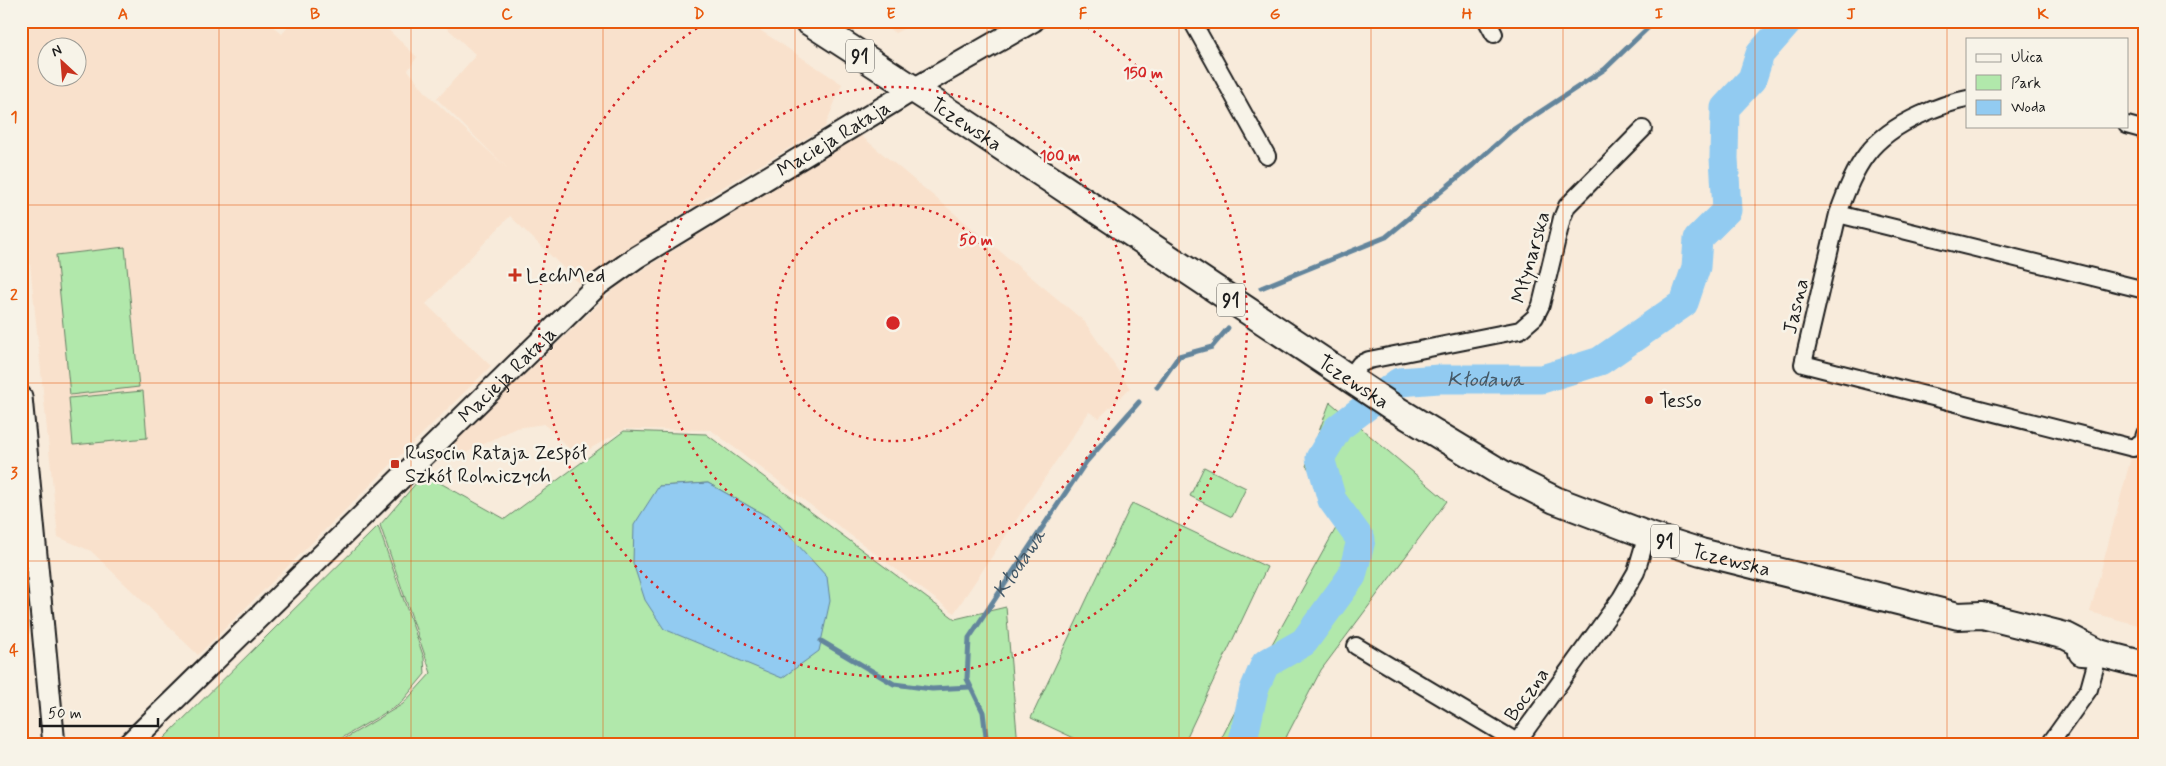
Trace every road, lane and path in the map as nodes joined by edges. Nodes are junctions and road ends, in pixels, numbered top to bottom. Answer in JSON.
{"nodes":[{"id":1,"x":808,"y":21,"type":"edge"},
{"id":2,"x":1033,"y":21,"type":"edge"},
{"id":3,"x":1192,"y":21,"type":"edge"},
{"id":4,"x":914,"y":89,"type":"junction"},
{"id":5,"x":1966,"y":99,"type":"edge"},
{"id":6,"x":2128,"y":125,"type":"edge"},
{"id":7,"x":1643,"y":129,"type":"dead end"},
{"id":8,"x":2145,"y":130,"type":"edge"},
{"id":9,"x":1266,"y":156,"type":"dead end"},
{"id":10,"x":1838,"y":214,"type":"junction"},
{"id":11,"x":2145,"y":290,"type":"edge"},
{"id":12,"x":1356,"y":383,"type":"junction"},
{"id":13,"x":21,"y":396,"type":"edge"},
{"id":14,"x":2145,"y":434,"type":"edge"},
{"id":15,"x":25,"y":480,"type":"edge"},
{"id":16,"x":1647,"y":535,"type":"junction"},
{"id":17,"x":1356,"y":646,"type":"dead end"},
{"id":18,"x":2099,"y":653,"type":"junction"},
{"id":19,"x":2145,"y":665,"type":"edge"},
{"id":20,"x":54,"y":745,"type":"edge"},
{"id":21,"x":128,"y":745,"type":"edge"},
{"id":22,"x":2049,"y":745,"type":"edge"}],
"edges":[{"from":1,"to":4,"type":"main road","name":"Tczewska","number":"91"},
{"from":2,"to":4,"type":"street","name":"Macieja Rataja"},
{"from":3,"to":9,"type":"street"},
{"from":4,"to":12,"type":"main road","name":"Tczewska","number":"91"},
{"from":4,"to":21,"type":"street","name":"Macieja Rataja"},
{"from":5,"to":10,"type":"street"},
{"from":6,"to":8,"type":"street"},
{"from":7,"to":12,"type":"street","name":"Młynarska"},
{"from":10,"to":11,"type":"street"},
{"from":10,"to":14,"type":"street","name":"Jasna"},
{"from":12,"to":16,"type":"main road","name":"Tczewska","number":"91"},
{"from":13,"to":15,"type":"street"},
{"from":15,"to":20,"type":"street"},
{"from":16,"to":17,"type":"street","name":"Boczna"},
{"from":16,"to":18,"type":"main road","name":"Tczewska","number":"91"},
{"from":18,"to":19,"type":"main road","name":"Tczewska","number":"91"},
{"from":18,"to":22,"type":"street"}]}
